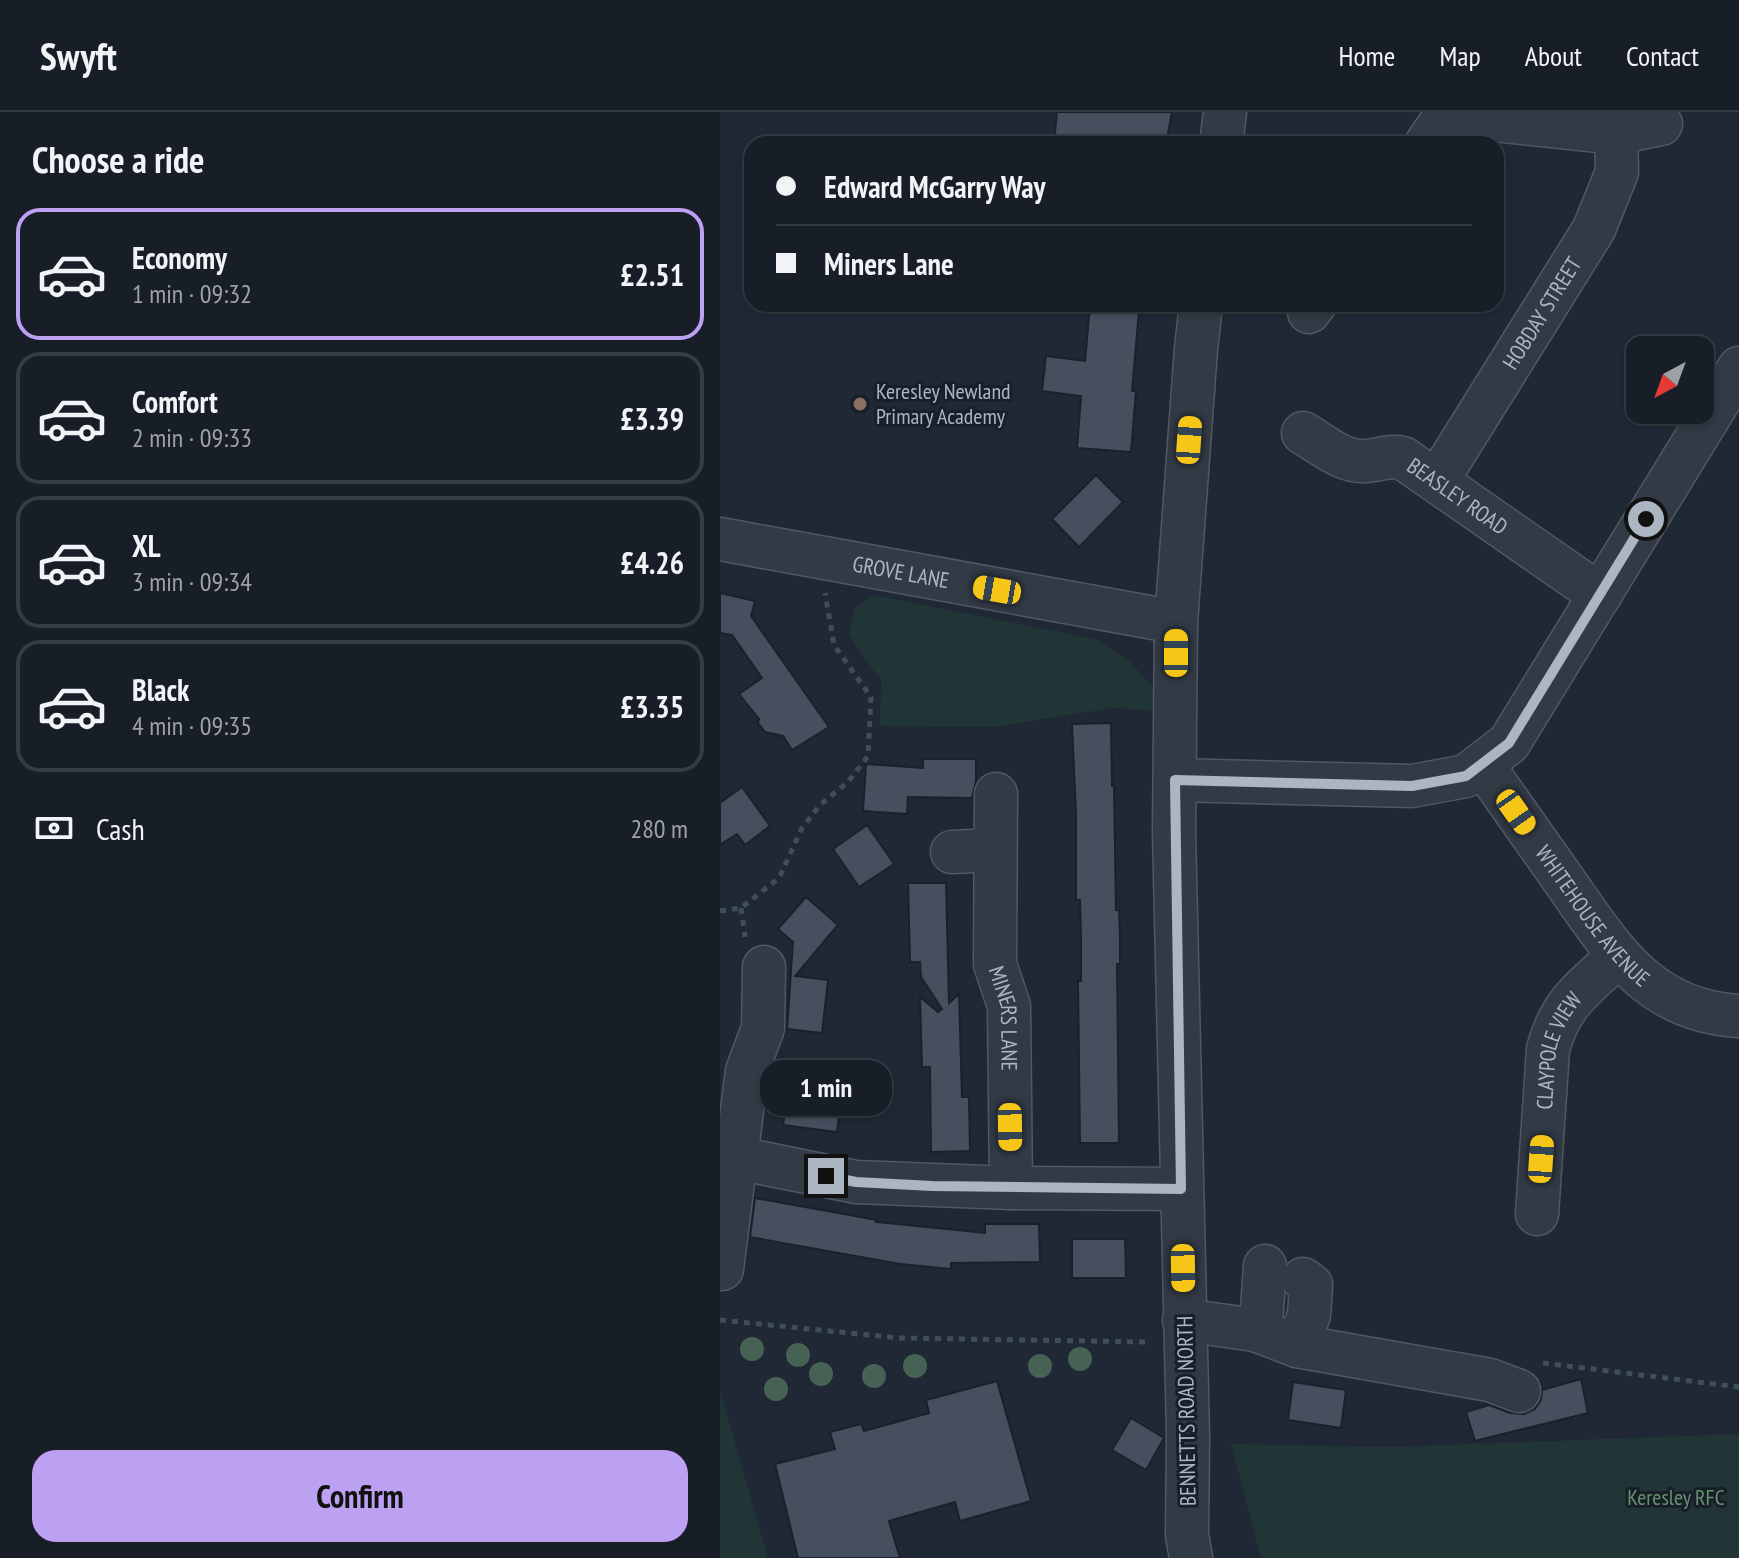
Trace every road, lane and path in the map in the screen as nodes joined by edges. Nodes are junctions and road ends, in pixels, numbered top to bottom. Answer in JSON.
{"nodes":[{"id":1,"x":1225,"y":112,"type":"edge"},
{"id":2,"x":1661,"y":124,"type":"dead end"},
{"id":3,"x":1616,"y":133,"type":"junction"},
{"id":4,"x":1222,"y":136,"type":"edge"},
{"id":5,"x":1431,"y":136,"type":"edge"},
{"id":6,"x":1200,"y":312,"type":"edge"},
{"id":7,"x":1739,"y":368,"type":"edge"},
{"id":8,"x":1303,"y":433,"type":"dead end"},
{"id":9,"x":1437,"y":481,"type":"junction"},
{"id":10,"x":720,"y":539,"type":"edge"},
{"id":11,"x":819,"y":558,"type":"junction"},
{"id":12,"x":1600,"y":595,"type":"junction"},
{"id":13,"x":1176,"y":622,"type":"junction"},
{"id":14,"x":1482,"y":764,"type":"junction"},
{"id":15,"x":1175,"y":780,"type":"junction"},
{"id":16,"x":996,"y":794,"type":"dead end"},
{"id":17,"x":995,"y":850,"type":"junction"},
{"id":18,"x":952,"y":852,"type":"dead end"},
{"id":19,"x":720,"y":911,"type":"edge"},
{"id":20,"x":1617,"y":957,"type":"junction"},
{"id":21,"x":764,"y":967,"type":"dead end"},
{"id":22,"x":1739,"y":1016,"type":"edge"},
{"id":23,"x":737,"y":1158,"type":"junction"},
{"id":24,"x":1011,"y":1188,"type":"junction"},
{"id":25,"x":1181,"y":1189,"type":"junction"},
{"id":26,"x":1537,"y":1214,"type":"dead end"},
{"id":27,"x":722,"y":1269,"type":"dead end"},
{"id":28,"x":720,"y":1320,"type":"edge"},
{"id":29,"x":1184,"y":1320,"type":"junction"},
{"id":30,"x":1255,"y":1330,"type":"junction"},
{"id":31,"x":1297,"y":1346,"type":"junction"},
{"id":32,"x":1519,"y":1391,"type":"dead end"},
{"id":33,"x":1191,"y":1558,"type":"edge"}],
"edges":[{"from":1,"to":4,"type":"street"},
{"from":2,"to":3,"type":"street"},
{"from":3,"to":5,"type":"street"},
{"from":3,"to":9,"type":"street","name":"HOBDAY STREET"},
{"from":6,"to":13,"type":"street","name":"BENNETTS ROAD NORTH"},
{"from":7,"to":12,"type":"street"},
{"from":8,"to":9,"type":"street","name":"BEASLEY ROAD"},
{"from":9,"to":12,"type":"street","name":"BEASLEY ROAD"},
{"from":10,"to":11,"type":"street","name":"GROVE LANE"},
{"from":11,"to":13,"type":"street","name":"GROVE LANE"},
{"from":11,"to":19,"type":"path"},
{"from":12,"to":14,"type":"street"},
{"from":13,"to":15,"type":"street","name":"BENNETTS ROAD NORTH"},
{"from":14,"to":15,"type":"street"},
{"from":14,"to":20,"type":"street","name":"WHITEHOUSE AVENUE"},
{"from":15,"to":25,"type":"street","name":"BENNETTS ROAD NORTH"},
{"from":16,"to":17,"type":"street","name":"MINERS LANE"},
{"from":17,"to":18,"type":"street"},
{"from":17,"to":24,"type":"street","name":"MINERS LANE"},
{"from":20,"to":22,"type":"street","name":"WHITEHOUSE AVENUE"},
{"from":20,"to":26,"type":"street","name":"CLAYPOLE VIEW"},
{"from":21,"to":23,"type":"street"},
{"from":23,"to":24,"type":"street"},
{"from":23,"to":27,"type":"street"},
{"from":24,"to":25,"type":"street"},
{"from":25,"to":29,"type":"street","name":"BENNETTS ROAD NORTH"},
{"from":28,"to":29,"type":"path"},
{"from":29,"to":30,"type":"street"},
{"from":29,"to":33,"type":"street","name":"BENNETTS ROAD NORTH"},
{"from":30,"to":31,"type":"street"},
{"from":30,"to":31,"type":"street"},
{"from":31,"to":32,"type":"street"}]}
